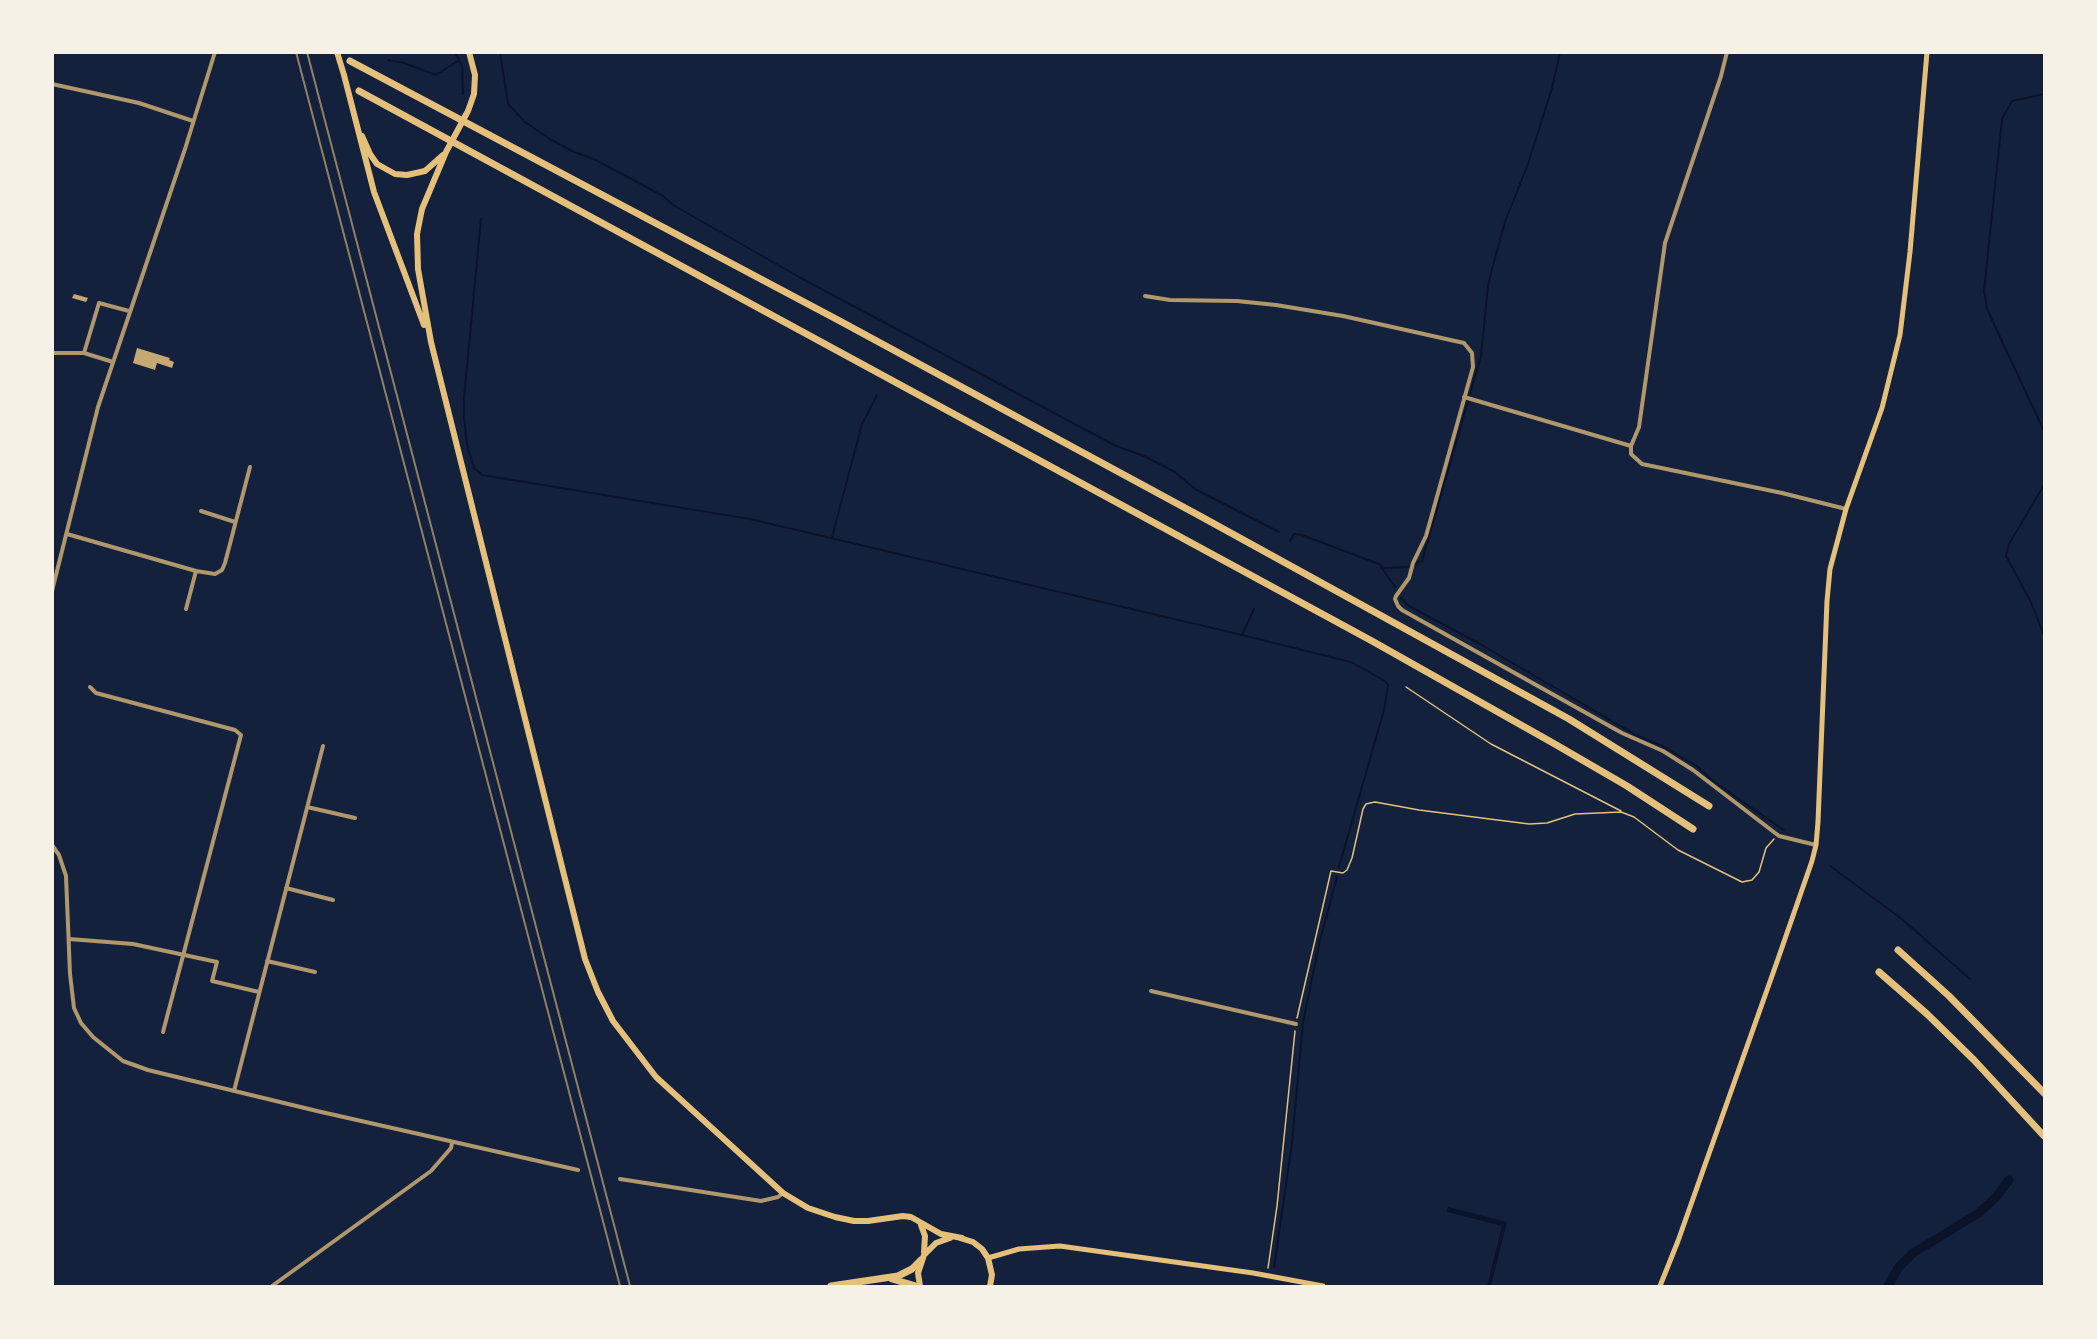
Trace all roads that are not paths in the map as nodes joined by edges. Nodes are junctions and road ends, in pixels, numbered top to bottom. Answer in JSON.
{"nodes":[{"id":1,"x":215,"y":52,"type":"edge"},
{"id":2,"x":337,"y":52,"type":"edge"},
{"id":3,"x":342,"y":52,"type":"edge"},
{"id":4,"x":469,"y":52,"type":"edge"},
{"id":5,"x":1727,"y":52,"type":"edge"},
{"id":6,"x":1927,"y":52,"type":"edge"},
{"id":7,"x":350,"y":61,"type":"dead end"},
{"id":8,"x":344,"y":75,"type":"junction"},
{"id":9,"x":52,"y":84,"type":"edge"},
{"id":10,"x":359,"y":91,"type":"dead end"},
{"id":11,"x":193,"y":121,"type":"junction"},
{"id":12,"x":358,"y":125,"type":"junction"},
{"id":13,"x":446,"y":152,"type":"junction"},
{"id":14,"x":1145,"y":296,"type":"dead end"},
{"id":15,"x":129,"y":311,"type":"junction"},
{"id":16,"x":431,"y":342,"type":"junction"},
{"id":17,"x":52,"y":353,"type":"edge"},
{"id":18,"x":84,"y":353,"type":"junction"},
{"id":19,"x":114,"y":362,"type":"junction"},
{"id":20,"x":1466,"y":398,"type":"junction"},
{"id":21,"x":1631,"y":446,"type":"junction"},
{"id":22,"x":250,"y":467,"type":"dead end"},
{"id":23,"x":1846,"y":509,"type":"junction"},
{"id":24,"x":201,"y":511,"type":"dead end"},
{"id":25,"x":235,"y":522,"type":"junction"},
{"id":26,"x":67,"y":534,"type":"junction"},
{"id":27,"x":196,"y":572,"type":"junction"},
{"id":28,"x":52,"y":591,"type":"edge"},
{"id":29,"x":186,"y":609,"type":"dead end"},
{"id":30,"x":90,"y":687,"type":"dead end"},
{"id":31,"x":323,"y":746,"type":"dead end"},
{"id":32,"x":1709,"y":806,"type":"dead end"},
{"id":33,"x":307,"y":807,"type":"junction"},
{"id":34,"x":355,"y":818,"type":"dead end"},
{"id":35,"x":1693,"y":829,"type":"dead end"},
{"id":36,"x":52,"y":845,"type":"edge"},
{"id":37,"x":1816,"y":845,"type":"junction"},
{"id":38,"x":286,"y":888,"type":"junction"},
{"id":39,"x":333,"y":900,"type":"dead end"},
{"id":40,"x":69,"y":939,"type":"junction"},
{"id":41,"x":1898,"y":950,"type":"dead end"},
{"id":42,"x":183,"y":955,"type":"junction"},
{"id":43,"x":267,"y":961,"type":"junction"},
{"id":44,"x":315,"y":972,"type":"dead end"},
{"id":45,"x":1879,"y":972,"type":"dead end"},
{"id":46,"x":1151,"y":991,"type":"dead end"},
{"id":47,"x":259,"y":992,"type":"junction"},
{"id":48,"x":1296,"y":1023,"type":"road end"},
{"id":49,"x":163,"y":1032,"type":"dead end"},
{"id":50,"x":234,"y":1091,"type":"junction"},
{"id":51,"x":2044,"y":1093,"type":"edge"},
{"id":52,"x":2044,"y":1136,"type":"edge"},
{"id":53,"x":452,"y":1143,"type":"junction"},
{"id":54,"x":578,"y":1170,"type":"dead end"},
{"id":55,"x":620,"y":1179,"type":"dead end"},
{"id":56,"x":783,"y":1193,"type":"junction"},
{"id":57,"x":919,"y":1222,"type":"junction"},
{"id":58,"x":962,"y":1238,"type":"junction"},
{"id":59,"x":923,"y":1258,"type":"junction"},
{"id":60,"x":988,"y":1258,"type":"junction"},
{"id":61,"x":890,"y":1278,"type":"junction"},
{"id":62,"x":272,"y":1287,"type":"edge"},
{"id":63,"x":831,"y":1287,"type":"edge"},
{"id":64,"x":918,"y":1287,"type":"edge"},
{"id":65,"x":990,"y":1287,"type":"edge"},
{"id":66,"x":1323,"y":1287,"type":"edge"},
{"id":67,"x":1660,"y":1287,"type":"edge"}],
"edges":[{"from":1,"to":11,"type":"street"},
{"from":2,"to":8,"type":"main road"},
{"from":3,"to":8,"type":"main road"},
{"from":4,"to":13,"type":"main road"},
{"from":5,"to":21,"type":"street"},
{"from":6,"to":23,"type":"main road"},
{"from":7,"to":32,"type":"highway"},
{"from":8,"to":12,"type":"main road"},
{"from":9,"to":11,"type":"street"},
{"from":10,"to":35,"type":"highway"},
{"from":11,"to":15,"type":"street"},
{"from":12,"to":13,"type":"main road"},
{"from":12,"to":16,"type":"main road"},
{"from":13,"to":16,"type":"main road"},
{"from":14,"to":20,"type":"street"},
{"from":15,"to":18,"type":"street"},
{"from":15,"to":19,"type":"street"},
{"from":16,"to":56,"type":"main road"},
{"from":17,"to":18,"type":"street"},
{"from":18,"to":19,"type":"street"},
{"from":19,"to":26,"type":"street"},
{"from":20,"to":21,"type":"street"},
{"from":20,"to":37,"type":"street"},
{"from":21,"to":23,"type":"street"},
{"from":22,"to":25,"type":"street"},
{"from":23,"to":37,"type":"main road"},
{"from":24,"to":25,"type":"street"},
{"from":25,"to":27,"type":"street"},
{"from":26,"to":27,"type":"street"},
{"from":26,"to":28,"type":"street"},
{"from":27,"to":29,"type":"street"},
{"from":30,"to":42,"type":"street"},
{"from":31,"to":33,"type":"street"},
{"from":33,"to":34,"type":"street"},
{"from":33,"to":38,"type":"street"},
{"from":36,"to":40,"type":"street"},
{"from":37,"to":67,"type":"main road"},
{"from":38,"to":39,"type":"street"},
{"from":38,"to":43,"type":"street"},
{"from":40,"to":42,"type":"street"},
{"from":40,"to":50,"type":"street"},
{"from":41,"to":51,"type":"highway"},
{"from":42,"to":47,"type":"street"},
{"from":42,"to":49,"type":"street"},
{"from":43,"to":44,"type":"street"},
{"from":43,"to":47,"type":"street"},
{"from":45,"to":52,"type":"highway"},
{"from":46,"to":48,"type":"street"},
{"from":47,"to":50,"type":"street"},
{"from":50,"to":53,"type":"street"},
{"from":53,"to":54,"type":"street"},
{"from":53,"to":62,"type":"street"},
{"from":55,"to":56,"type":"street"},
{"from":56,"to":57,"type":"main road"},
{"from":57,"to":58,"type":"main road"},
{"from":57,"to":59,"type":"main road"},
{"from":58,"to":59,"type":"main road"},
{"from":58,"to":60,"type":"main road"},
{"from":59,"to":61,"type":"highway"},
{"from":59,"to":64,"type":"main road"},
{"from":60,"to":65,"type":"main road"},
{"from":60,"to":66,"type":"main road"},
{"from":61,"to":63,"type":"highway"},
{"from":61,"to":64,"type":"highway"}]}
